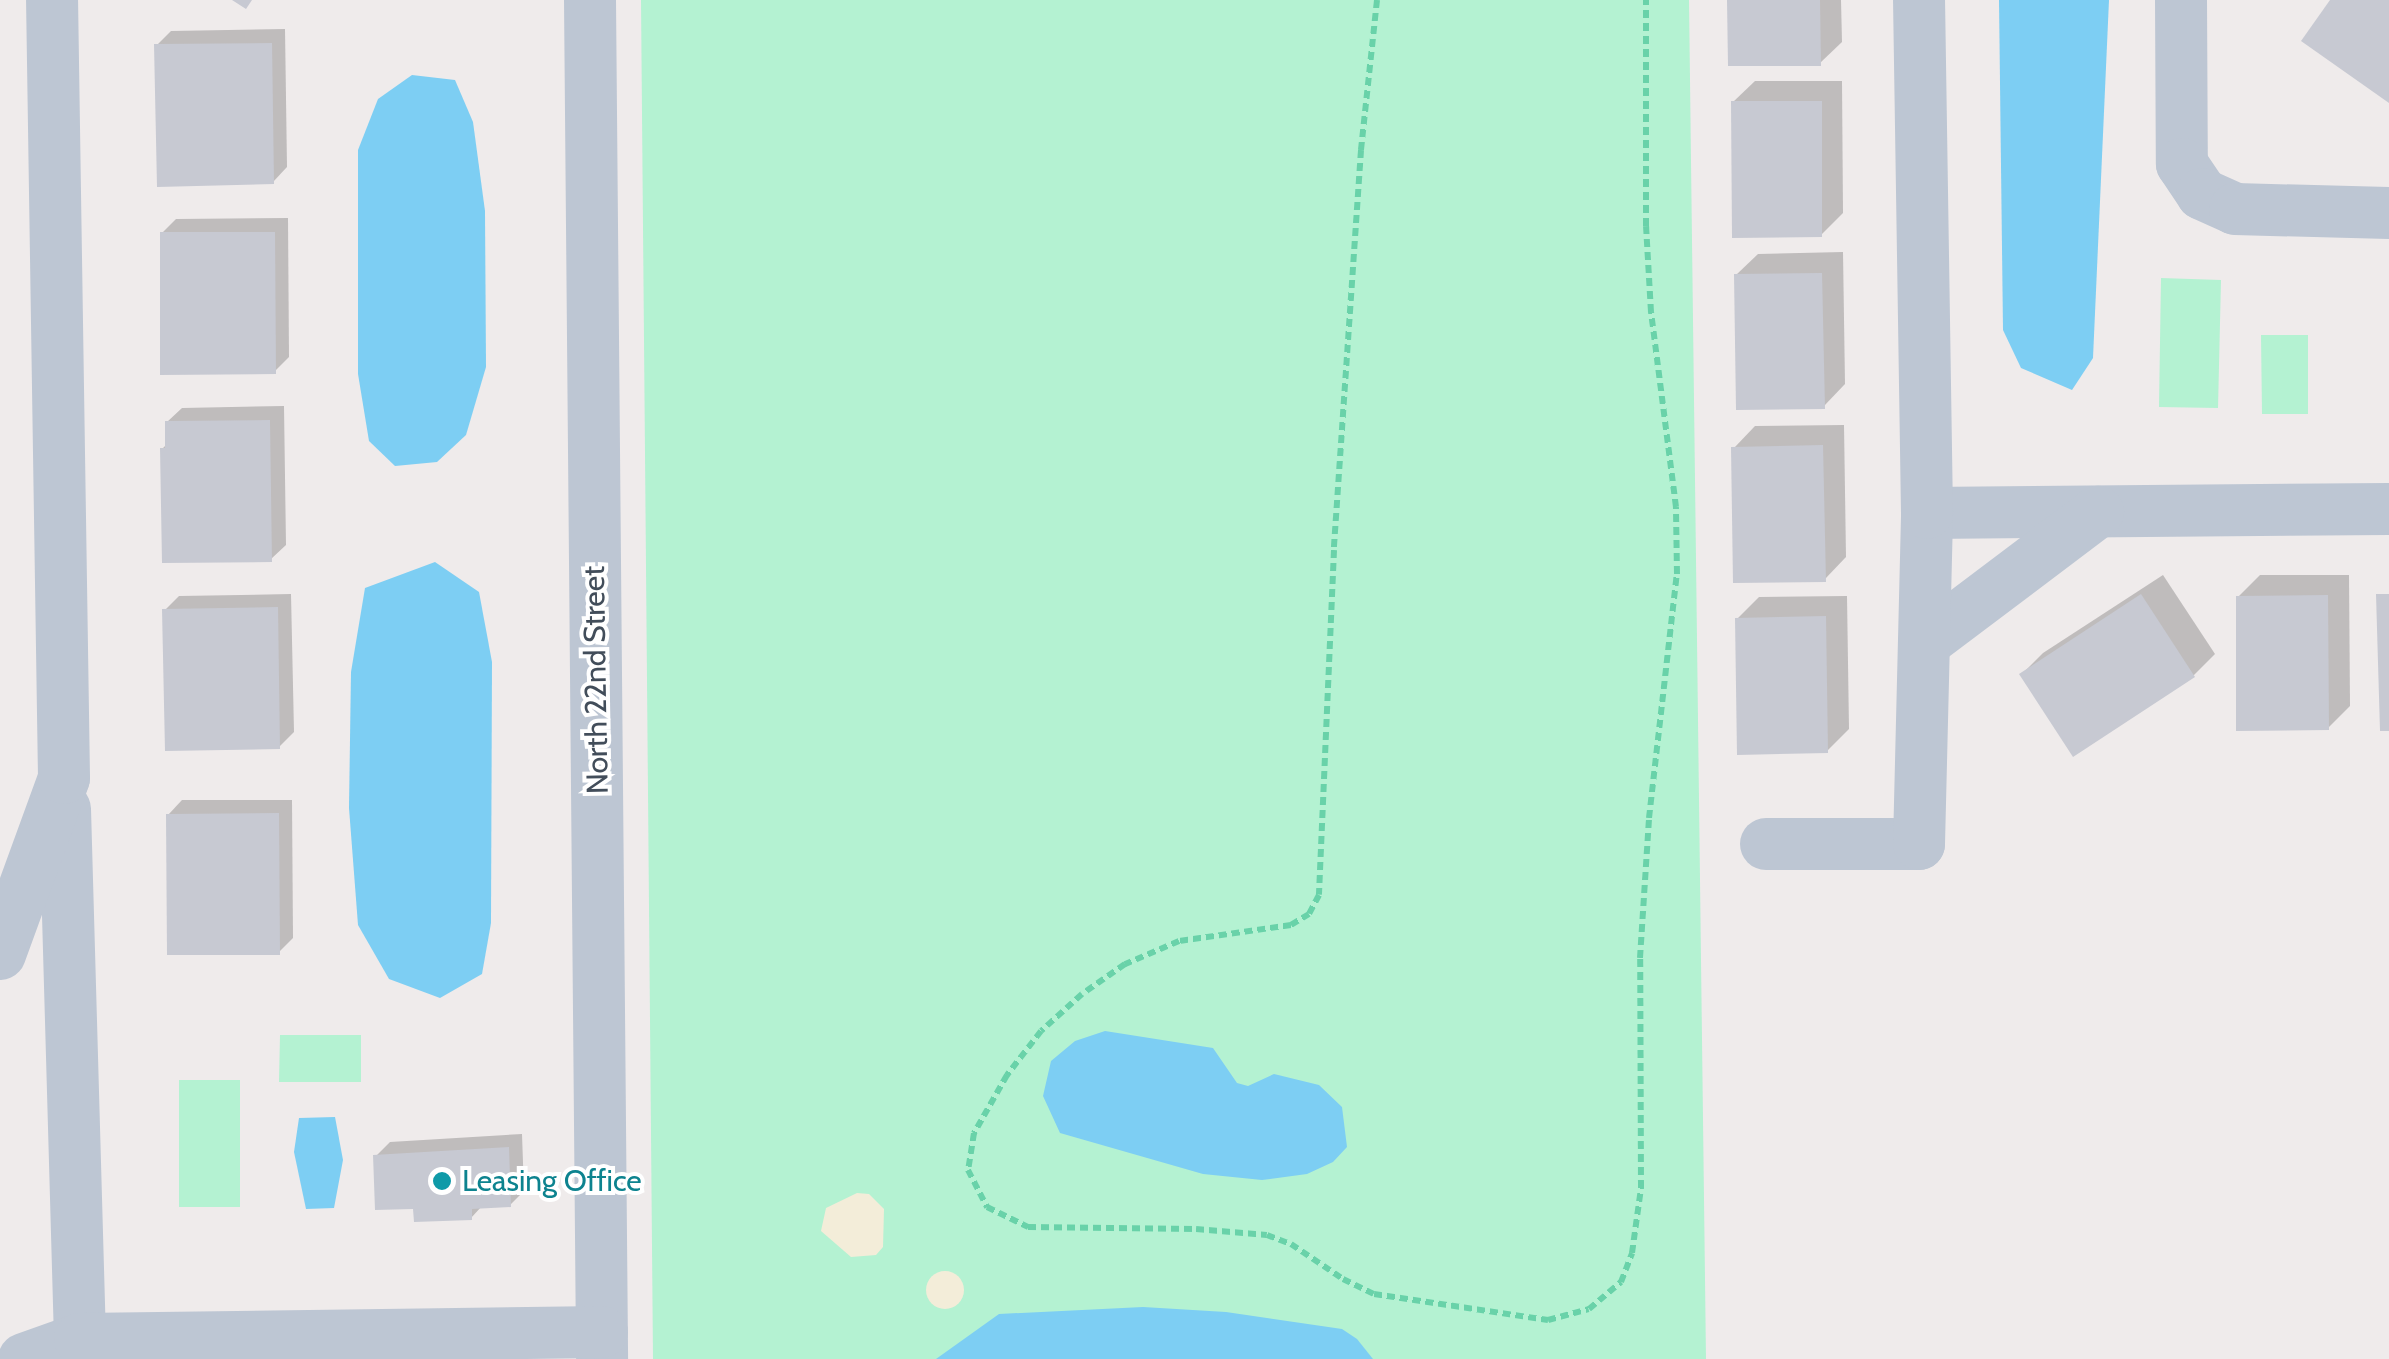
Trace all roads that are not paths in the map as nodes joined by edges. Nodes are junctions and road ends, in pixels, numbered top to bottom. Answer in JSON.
{"nodes":[{"id":1,"x":52,"y":0,"type":"edge"},
{"id":2,"x":590,"y":0,"type":"edge"},
{"id":3,"x":1919,"y":0,"type":"edge"},
{"id":4,"x":2181,"y":0,"type":"edge"},
{"id":5,"x":2389,"y":213,"type":"edge"},
{"id":6,"x":2389,"y":509,"type":"edge"},
{"id":7,"x":2098,"y":512,"type":"junction"},
{"id":8,"x":1928,"y":514,"type":"junction"},
{"id":9,"x":1924,"y":643,"type":"junction"},
{"id":10,"x":64,"y":778,"type":"junction"},
{"id":11,"x":1766,"y":844,"type":"dead end"},
{"id":12,"x":0,"y":954,"type":"edge"},
{"id":13,"x":80,"y":1339,"type":"junction"},
{"id":14,"x":602,"y":1345,"type":"edge"},
{"id":15,"x":24,"y":1359,"type":"edge"}],
"edges":[{"from":1,"to":10,"type":"street"},
{"from":2,"to":14,"type":"street","name":"North 22nd Street"},
{"from":3,"to":8,"type":"street"},
{"from":4,"to":5,"type":"street"},
{"from":6,"to":7,"type":"street"},
{"from":7,"to":8,"type":"street"},
{"from":7,"to":9,"type":"street"},
{"from":8,"to":9,"type":"street"},
{"from":9,"to":11,"type":"street"},
{"from":10,"to":12,"type":"street"},
{"from":10,"to":13,"type":"street"},
{"from":13,"to":14,"type":"street"},
{"from":13,"to":15,"type":"street"}]}
